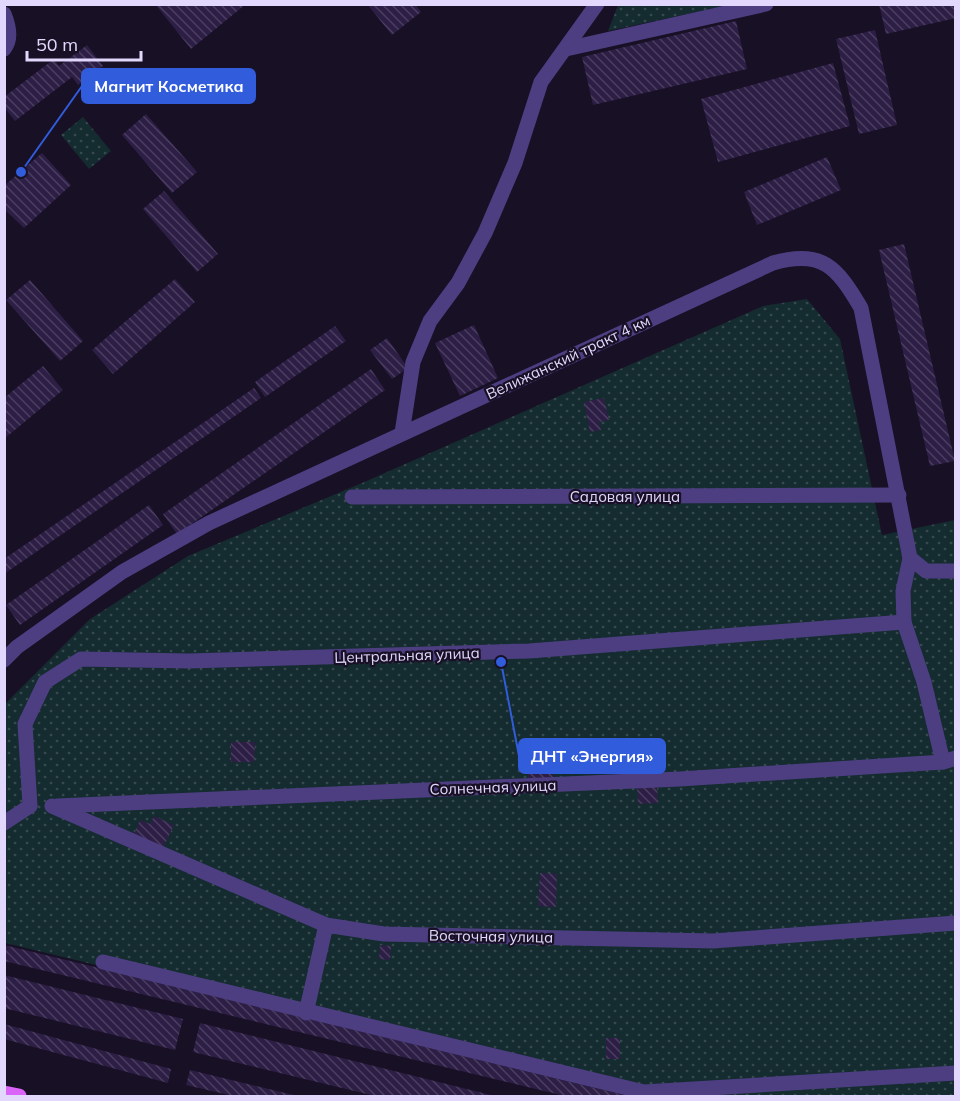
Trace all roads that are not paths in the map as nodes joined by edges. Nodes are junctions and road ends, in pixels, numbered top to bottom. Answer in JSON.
{"nodes":[{"id":1,"x":597,"y":4,"type":"edge"},
{"id":2,"x":766,"y":4,"type":"edge"},
{"id":3,"x":4,"y":14,"type":"edge"},
{"id":4,"x":4,"y":49,"type":"edge"},
{"id":5,"x":566,"y":49,"type":"junction"},
{"id":6,"x":402,"y":433,"type":"junction"},
{"id":7,"x":899,"y":495,"type":"junction"},
{"id":8,"x":352,"y":497,"type":"dead end"},
{"id":9,"x":910,"y":558,"type":"junction"},
{"id":10,"x":956,"y":571,"type":"edge"},
{"id":11,"x":904,"y":622,"type":"junction"},
{"id":12,"x":4,"y":660,"type":"edge"},
{"id":13,"x":949,"y":760,"type":"edge"},
{"id":14,"x":30,"y":806,"type":"junction"},
{"id":15,"x":52,"y":806,"type":"junction"},
{"id":16,"x":4,"y":823,"type":"edge"},
{"id":17,"x":956,"y":923,"type":"edge"},
{"id":18,"x":326,"y":925,"type":"junction"},
{"id":19,"x":103,"y":962,"type":"dead end"},
{"id":20,"x":306,"y":1013,"type":"junction"},
{"id":21,"x":956,"y":1073,"type":"edge"},
{"id":22,"x":4,"y":1093,"type":"edge"},
{"id":23,"x":19,"y":1096,"type":"edge"}],
"edges":[{"from":1,"to":5,"type":"street"},
{"from":2,"to":5,"type":"street"},
{"from":3,"to":4,"type":"street"},
{"from":5,"to":6,"type":"street"},
{"from":6,"to":7,"type":"street","name":"Велижанский тракт 4 км"},
{"from":6,"to":12,"type":"street","name":"Велижанский тракт 4 км"},
{"from":7,"to":8,"type":"street","name":"Садовая улица"},
{"from":7,"to":9,"type":"street","name":"Велижанский тракт 4 км"},
{"from":9,"to":10,"type":"street"},
{"from":9,"to":11,"type":"street"},
{"from":11,"to":13,"type":"street"},
{"from":11,"to":14,"type":"street","name":"Центральная улица"},
{"from":13,"to":15,"type":"street","name":"Солнечная улица"},
{"from":14,"to":15,"type":"street","name":"Солнечная улица"},
{"from":14,"to":16,"type":"street"},
{"from":15,"to":18,"type":"street","name":"Восточная улица"},
{"from":17,"to":18,"type":"street","name":"Восточная улица"},
{"from":18,"to":20,"type":"street"},
{"from":19,"to":20,"type":"street"},
{"from":20,"to":21,"type":"street"},
{"from":22,"to":23,"type":"main road"}]}
